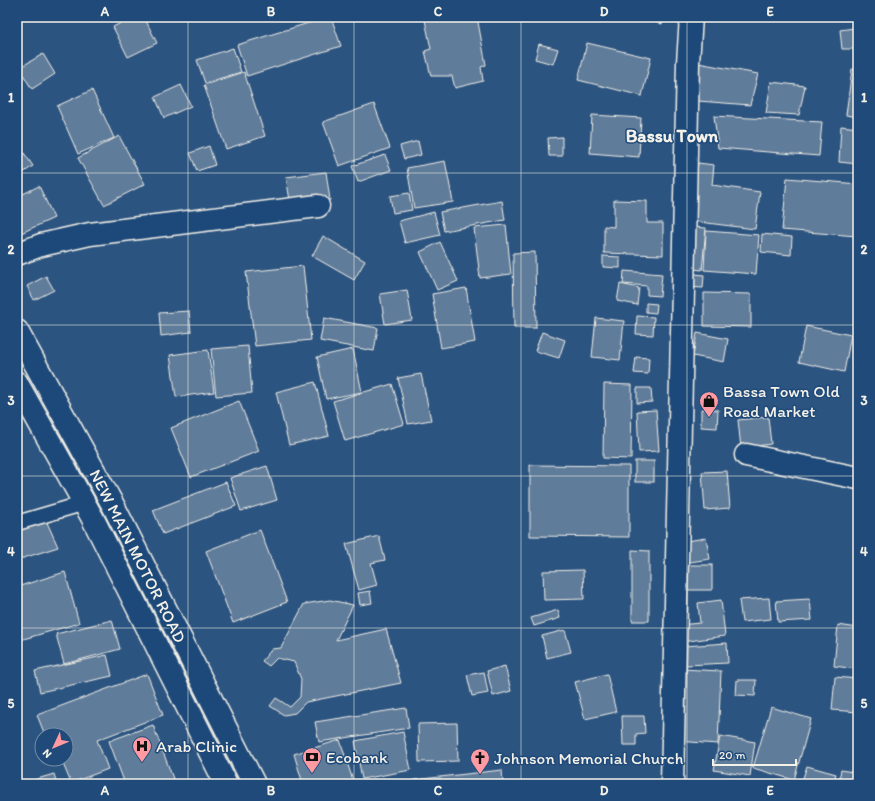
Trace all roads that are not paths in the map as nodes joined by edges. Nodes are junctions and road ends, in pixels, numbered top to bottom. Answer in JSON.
{"nodes":[{"id":1,"x":691,"y":17,"type":"edge"},
{"id":2,"x":318,"y":206,"type":"dead end"},
{"id":3,"x":17,"y":254,"type":"edge"},
{"id":4,"x":17,"y":331,"type":"edge"},
{"id":5,"x":17,"y":383,"type":"edge"},
{"id":6,"x":746,"y":455,"type":"dead end"},
{"id":7,"x":858,"y":478,"type":"edge"},
{"id":8,"x":85,"y":503,"type":"junction"},
{"id":9,"x":17,"y":523,"type":"edge"},
{"id":10,"x":226,"y":784,"type":"edge"},
{"id":11,"x":254,"y":784,"type":"edge"},
{"id":12,"x":672,"y":784,"type":"edge"}],
"edges":[{"from":1,"to":12,"type":"main road"},
{"from":2,"to":3,"type":"main road"},
{"from":4,"to":11,"type":"main road","name":"NEW MAIN MOTOR ROAD"},
{"from":5,"to":8,"type":"main road","name":"NEW MAIN MOTOR ROAD"},
{"from":6,"to":7,"type":"main road"},
{"from":8,"to":9,"type":"lane"},
{"from":8,"to":10,"type":"main road","name":"NEW MAIN MOTOR ROAD"}]}
